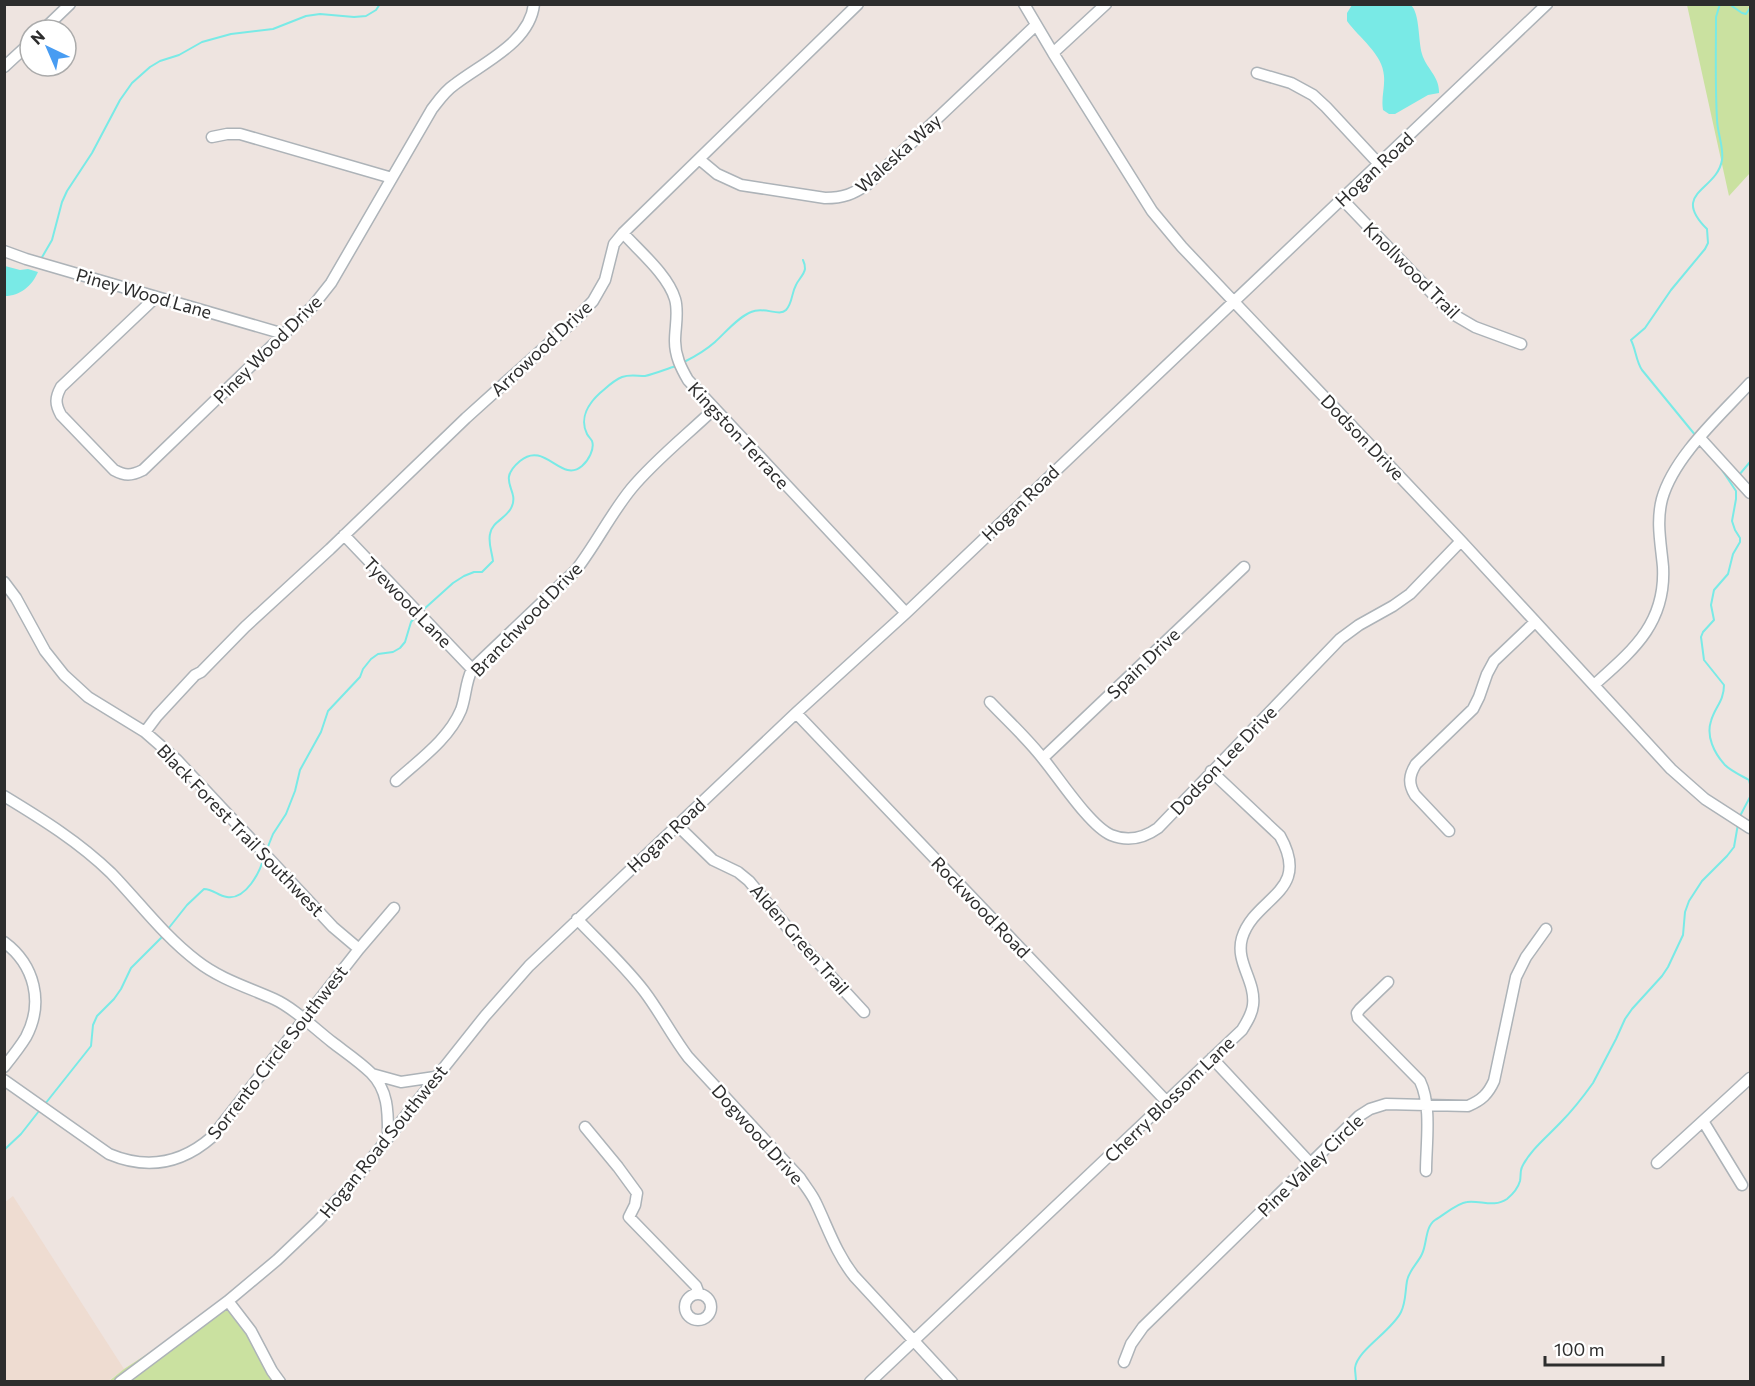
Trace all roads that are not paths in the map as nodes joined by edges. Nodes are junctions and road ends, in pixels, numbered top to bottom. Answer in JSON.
{"nodes":[{"id":1,"x":70,"y":4,"type":"edge"},
{"id":2,"x":534,"y":4,"type":"edge"},
{"id":3,"x":858,"y":4,"type":"edge"},
{"id":4,"x":1024,"y":4,"type":"edge"},
{"id":5,"x":1106,"y":4,"type":"edge"},
{"id":6,"x":1547,"y":4,"type":"edge"},
{"id":7,"x":55,"y":18,"type":"edge"},
{"id":8,"x":1035,"y":25,"type":"junction"},
{"id":9,"x":1053,"y":53,"type":"junction"},
{"id":10,"x":18,"y":54,"type":"edge"},
{"id":11,"x":4,"y":67,"type":"edge"},
{"id":12,"x":1257,"y":73,"type":"dead end"},
{"id":13,"x":212,"y":137,"type":"dead end"},
{"id":14,"x":699,"y":159,"type":"junction"},
{"id":15,"x":1379,"y":164,"type":"junction"},
{"id":16,"x":392,"y":178,"type":"junction"},
{"id":17,"x":1342,"y":199,"type":"junction"},
{"id":18,"x":623,"y":233,"type":"junction"},
{"id":19,"x":4,"y":251,"type":"edge"},
{"id":20,"x":156,"y":297,"type":"junction"},
{"id":21,"x":1234,"y":301,"type":"junction"},
{"id":22,"x":284,"y":334,"type":"junction"},
{"id":23,"x":1521,"y":344,"type":"dead end"},
{"id":24,"x":1750,"y":382,"type":"edge"},
{"id":25,"x":714,"y":409,"type":"junction"},
{"id":26,"x":1700,"y":438,"type":"junction"},
{"id":27,"x":1750,"y":493,"type":"edge"},
{"id":28,"x":344,"y":535,"type":"junction"},
{"id":29,"x":1461,"y":542,"type":"junction"},
{"id":30,"x":1244,"y":567,"type":"dead end"},
{"id":31,"x":4,"y":582,"type":"edge"},
{"id":32,"x":906,"y":613,"type":"junction"},
{"id":33,"x":1535,"y":622,"type":"junction"},
{"id":34,"x":472,"y":669,"type":"junction"},
{"id":35,"x":1594,"y":685,"type":"junction"},
{"id":36,"x":990,"y":702,"type":"dead end"},
{"id":37,"x":796,"y":713,"type":"junction"},
{"id":38,"x":145,"y":732,"type":"junction"},
{"id":39,"x":1043,"y":758,"type":"junction"},
{"id":40,"x":1211,"y":771,"type":"junction"},
{"id":41,"x":396,"y":780,"type":"dead end"},
{"id":42,"x":4,"y":796,"type":"edge"},
{"id":43,"x":677,"y":825,"type":"junction"},
{"id":44,"x":1750,"y":828,"type":"edge"},
{"id":45,"x":1449,"y":831,"type":"dead end"},
{"id":46,"x":394,"y":908,"type":"dead end"},
{"id":47,"x":578,"y":919,"type":"junction"},
{"id":48,"x":1546,"y":929,"type":"dead end"},
{"id":49,"x":4,"y":942,"type":"edge"},
{"id":50,"x":359,"y":949,"type":"junction"},
{"id":51,"x":1389,"y":982,"type":"dead end"},
{"id":52,"x":496,"y":1004,"type":"joint"},
{"id":53,"x":864,"y":1012,"type":"dead end"},
{"id":54,"x":304,"y":1020,"type":"junction"},
{"id":55,"x":1212,"y":1058,"type":"junction"},
{"id":56,"x":4,"y":1067,"type":"edge"},
{"id":57,"x":372,"y":1074,"type":"junction"},
{"id":58,"x":435,"y":1077,"type":"junction"},
{"id":59,"x":1750,"y":1078,"type":"edge"},
{"id":60,"x":4,"y":1080,"type":"edge"},
{"id":61,"x":1167,"y":1102,"type":"junction"},
{"id":62,"x":1427,"y":1106,"type":"junction"},
{"id":63,"x":1703,"y":1121,"type":"junction"},
{"id":64,"x":585,"y":1127,"type":"dead end"},
{"id":65,"x":388,"y":1137,"type":"junction"},
{"id":66,"x":1310,"y":1163,"type":"junction"},
{"id":67,"x":1657,"y":1163,"type":"dead end"},
{"id":68,"x":1426,"y":1171,"type":"dead end"},
{"id":69,"x":1742,"y":1185,"type":"dead end"},
{"id":70,"x":699,"y":1294,"type":"dead end"},
{"id":71,"x":228,"y":1301,"type":"junction"},
{"id":72,"x":914,"y":1340,"type":"junction"},
{"id":73,"x":1124,"y":1362,"type":"dead end"},
{"id":74,"x":120,"y":1382,"type":"edge"},
{"id":75,"x":280,"y":1382,"type":"edge"},
{"id":76,"x":870,"y":1382,"type":"edge"},
{"id":77,"x":952,"y":1382,"type":"edge"}],
"edges":[{"from":1,"to":7,"type":"street"},
{"from":2,"to":16,"type":"street","name":"Piney Wood Drive"},
{"from":3,"to":14,"type":"street","name":"Arrowood Drive"},
{"from":4,"to":8,"type":"street","name":"Dodson Drive"},
{"from":5,"to":9,"type":"street"},
{"from":6,"to":15,"type":"street","name":"Hogan Road"},
{"from":8,"to":9,"type":"street","name":"Dodson Drive"},
{"from":8,"to":14,"type":"street","name":"Waleska Way"},
{"from":9,"to":21,"type":"street","name":"Dodson Drive"},
{"from":10,"to":11,"type":"street"},
{"from":12,"to":15,"type":"street"},
{"from":13,"to":16,"type":"street"},
{"from":14,"to":18,"type":"street","name":"Arrowood Drive"},
{"from":15,"to":17,"type":"street","name":"Hogan Road"},
{"from":16,"to":22,"type":"street","name":"Piney Wood Drive"},
{"from":17,"to":21,"type":"street","name":"Hogan Road"},
{"from":17,"to":23,"type":"street","name":"Knollwood Trail"},
{"from":18,"to":25,"type":"street","name":"Kingston Terrace"},
{"from":18,"to":28,"type":"street","name":"Arrowood Drive"},
{"from":19,"to":20,"type":"street","name":"Piney Wood Lane"},
{"from":20,"to":22,"type":"street","name":"Piney Wood Lane"},
{"from":20,"to":22,"type":"street","name":"Piney Wood Drive"},
{"from":21,"to":29,"type":"street","name":"Dodson Drive"},
{"from":21,"to":32,"type":"street","name":"Hogan Road"},
{"from":24,"to":26,"type":"street"},
{"from":25,"to":32,"type":"street","name":"Kingston Terrace"},
{"from":25,"to":34,"type":"street","name":"Branchwood Drive"},
{"from":26,"to":27,"type":"street"},
{"from":26,"to":35,"type":"street"},
{"from":28,"to":34,"type":"street","name":"Tyewood Lane"},
{"from":28,"to":38,"type":"street","name":"Arrowood Drive"},
{"from":29,"to":33,"type":"street","name":"Dodson Drive"},
{"from":29,"to":40,"type":"street","name":"Dodson Lee Drive"},
{"from":30,"to":39,"type":"street","name":"Spain Drive"},
{"from":31,"to":38,"type":"street","name":"Black Forest Trail Southwest"},
{"from":32,"to":37,"type":"street","name":"Hogan Road"},
{"from":33,"to":35,"type":"street","name":"Dodson Drive"},
{"from":33,"to":45,"type":"street"},
{"from":34,"to":41,"type":"street","name":"Branchwood Drive"},
{"from":35,"to":44,"type":"street","name":"Dodson Drive"},
{"from":36,"to":39,"type":"street","name":"Dodson Lee Drive"},
{"from":37,"to":43,"type":"street","name":"Hogan Road"},
{"from":37,"to":61,"type":"street","name":"Rockwood Road"},
{"from":38,"to":50,"type":"street","name":"Black Forest Trail Southwest"},
{"from":39,"to":40,"type":"street","name":"Dodson Lee Drive"},
{"from":40,"to":55,"type":"street","name":"Cherry Blossom Lane"},
{"from":42,"to":54,"type":"street"},
{"from":43,"to":47,"type":"street","name":"Hogan Road"},
{"from":43,"to":53,"type":"street","name":"Alden Green Trail"},
{"from":46,"to":50,"type":"street","name":"Sorrento Circle Southwest"},
{"from":47,"to":52,"type":"street","name":"Hogan Road"},
{"from":47,"to":72,"type":"street","name":"Dogwood Drive"},
{"from":48,"to":62,"type":"street","name":"Pine Valley Circle"},
{"from":49,"to":56,"type":"street"},
{"from":50,"to":54,"type":"street","name":"Sorrento Circle Southwest"},
{"from":51,"to":62,"type":"street"},
{"from":52,"to":58,"type":"street","name":"Hogan Road Southwest"},
{"from":54,"to":57,"type":"street"},
{"from":54,"to":60,"type":"street","name":"Sorrento Circle Southwest"},
{"from":55,"to":61,"type":"street","name":"Cherry Blossom Lane"},
{"from":55,"to":66,"type":"street"},
{"from":57,"to":58,"type":"street"},
{"from":57,"to":65,"type":"street"},
{"from":58,"to":65,"type":"street","name":"Hogan Road Southwest"},
{"from":59,"to":63,"type":"street"},
{"from":61,"to":72,"type":"street","name":"Cherry Blossom Lane"},
{"from":62,"to":66,"type":"street","name":"Pine Valley Circle"},
{"from":62,"to":68,"type":"street"},
{"from":63,"to":67,"type":"street"},
{"from":63,"to":69,"type":"street"},
{"from":64,"to":70,"type":"street"},
{"from":65,"to":71,"type":"street","name":"Hogan Road Southwest"},
{"from":66,"to":73,"type":"street","name":"Pine Valley Circle"},
{"from":71,"to":74,"type":"street","name":"Hogan Road Southwest"},
{"from":71,"to":75,"type":"street"},
{"from":72,"to":76,"type":"street","name":"Cherry Blossom Lane"},
{"from":72,"to":77,"type":"street","name":"Dogwood Drive"}]}
